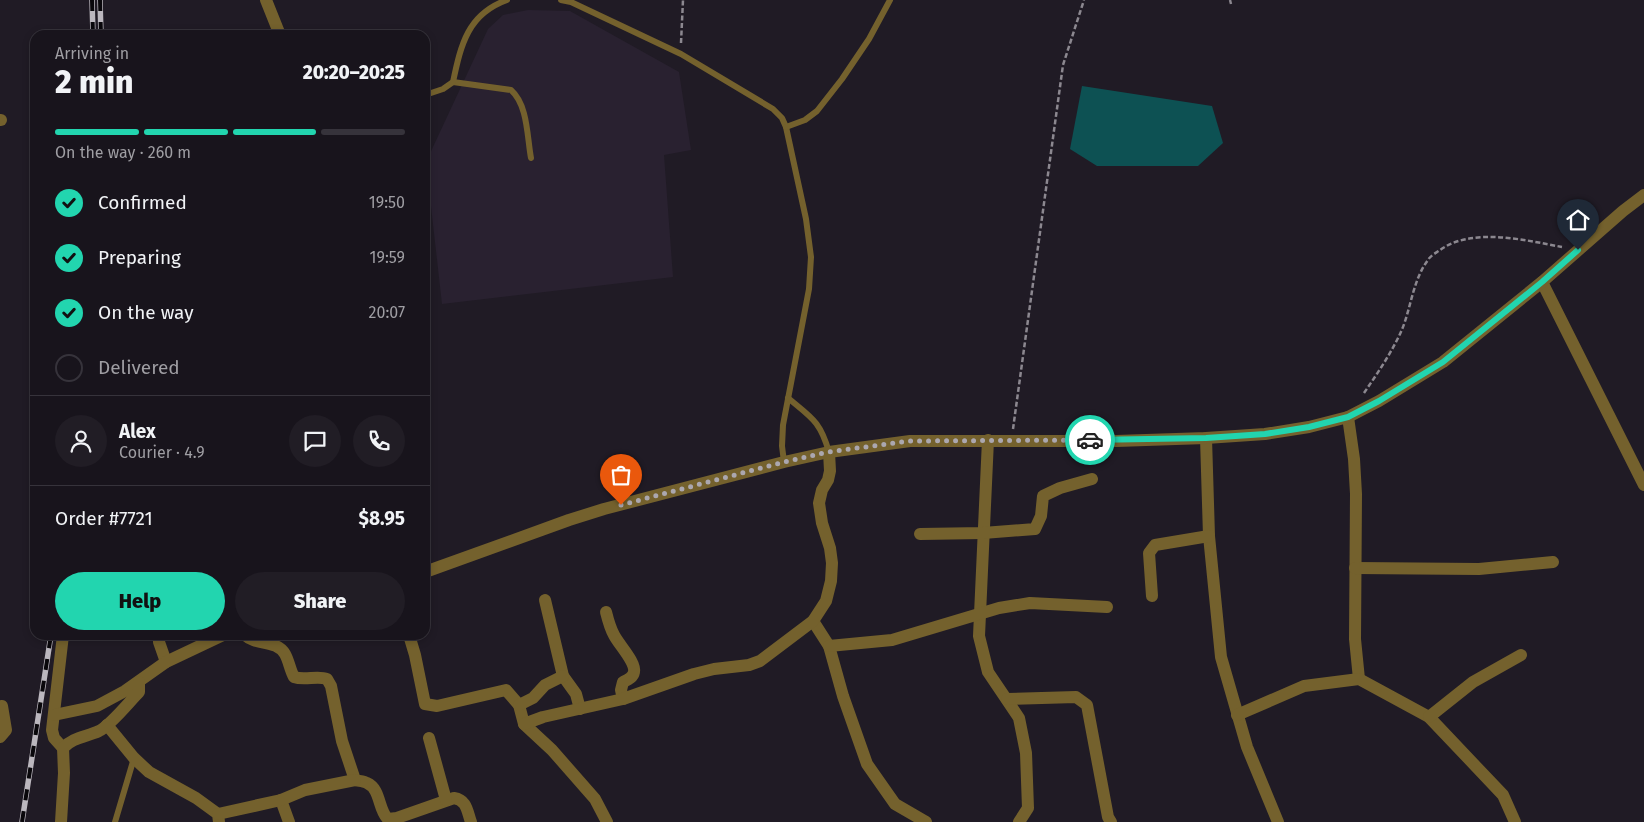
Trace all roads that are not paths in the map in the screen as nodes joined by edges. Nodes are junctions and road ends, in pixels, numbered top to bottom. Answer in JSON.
{"nodes":[{"id":1,"x":266,"y":0,"type":"edge"},
{"id":2,"x":507,"y":0,"type":"edge"},
{"id":3,"x":561,"y":0,"type":"edge"},
{"id":4,"x":890,"y":0,"type":"edge"},
{"id":5,"x":278,"y":30,"type":"edge"},
{"id":6,"x":454,"y":82,"type":"junction"},
{"id":7,"x":430,"y":93,"type":"edge"},
{"id":8,"x":786,"y":127,"type":"junction"},
{"id":9,"x":530,"y":158,"type":"dead end"},
{"id":10,"x":1644,"y":195,"type":"edge"},
{"id":11,"x":1542,"y":282,"type":"junction"},
{"id":12,"x":788,"y":398,"type":"junction"},
{"id":13,"x":1348,"y":417,"type":"junction"},
{"id":14,"x":1206,"y":438,"type":"junction"},
{"id":15,"x":988,"y":440,"type":"junction"},
{"id":16,"x":828,"y":452,"type":"junction"},
{"id":17,"x":784,"y":462,"type":"junction"},
{"id":18,"x":1092,"y":480,"type":"dead end"},
{"id":19,"x":1644,"y":485,"type":"edge"},
{"id":20,"x":983,"y":533,"type":"junction"},
{"id":21,"x":920,"y":534,"type":"dead end"},
{"id":22,"x":1209,"y":536,"type":"junction"},
{"id":23,"x":1553,"y":562,"type":"dead end"},
{"id":24,"x":1356,"y":568,"type":"junction"},
{"id":25,"x":430,"y":570,"type":"edge"},
{"id":26,"x":1152,"y":596,"type":"dead end"},
{"id":27,"x":545,"y":600,"type":"dead end"},
{"id":28,"x":1107,"y":607,"type":"dead end"},
{"id":29,"x":606,"y":612,"type":"dead end"},
{"id":30,"x":980,"y":614,"type":"junction"},
{"id":31,"x":813,"y":621,"type":"junction"},
{"id":32,"x":62,"y":640,"type":"edge"},
{"id":33,"x":159,"y":640,"type":"edge"},
{"id":34,"x":212,"y":640,"type":"edge"},
{"id":35,"x":252,"y":640,"type":"edge"},
{"id":36,"x":410,"y":640,"type":"edge"},
{"id":37,"x":828,"y":646,"type":"junction"},
{"id":38,"x":1521,"y":655,"type":"dead end"},
{"id":39,"x":166,"y":662,"type":"junction"},
{"id":40,"x":563,"y":676,"type":"junction"},
{"id":41,"x":1359,"y":679,"type":"junction"},
{"id":42,"x":138,"y":682,"type":"junction"},
{"id":43,"x":623,"y":699,"type":"junction"},
{"id":44,"x":1007,"y":699,"type":"junction"},
{"id":45,"x":519,"y":705,"type":"junction"},
{"id":46,"x":2,"y":706,"type":"dead end"},
{"id":47,"x":580,"y":709,"type":"junction"},
{"id":48,"x":54,"y":715,"type":"junction"},
{"id":49,"x":1237,"y":715,"type":"junction"},
{"id":50,"x":1429,"y":717,"type":"junction"},
{"id":51,"x":524,"y":724,"type":"junction"},
{"id":52,"x":107,"y":725,"type":"junction"},
{"id":53,"x":0,"y":737,"type":"edge"},
{"id":54,"x":429,"y":738,"type":"dead end"},
{"id":55,"x":63,"y":748,"type":"junction"},
{"id":56,"x":134,"y":758,"type":"junction"},
{"id":57,"x":355,"y":780,"type":"junction"},
{"id":58,"x":281,"y":800,"type":"junction"},
{"id":59,"x":446,"y":800,"type":"junction"},
{"id":60,"x":218,"y":818,"type":"edge"},
{"id":61,"x":61,"y":822,"type":"edge"},
{"id":62,"x":115,"y":822,"type":"edge"},
{"id":63,"x":289,"y":822,"type":"edge"},
{"id":64,"x":471,"y":822,"type":"edge"},
{"id":65,"x":607,"y":822,"type":"edge"},
{"id":66,"x":926,"y":822,"type":"edge"},
{"id":67,"x":1019,"y":822,"type":"edge"},
{"id":68,"x":1111,"y":822,"type":"edge"},
{"id":69,"x":1278,"y":822,"type":"edge"},
{"id":70,"x":1515,"y":822,"type":"edge"}],
"edges":[{"from":1,"to":5,"type":"street"},
{"from":2,"to":6,"type":"lane"},
{"from":3,"to":8,"type":"lane"},
{"from":4,"to":8,"type":"lane"},
{"from":6,"to":7,"type":"lane"},
{"from":6,"to":9,"type":"lane"},
{"from":8,"to":12,"type":"lane"},
{"from":10,"to":11,"type":"street"},
{"from":11,"to":13,"type":"street"},
{"from":11,"to":19,"type":"street"},
{"from":12,"to":16,"type":"lane"},
{"from":12,"to":17,"type":"lane"},
{"from":13,"to":14,"type":"street"},
{"from":13,"to":24,"type":"street"},
{"from":14,"to":15,"type":"street"},
{"from":14,"to":22,"type":"street"},
{"from":15,"to":16,"type":"street"},
{"from":15,"to":20,"type":"street"},
{"from":16,"to":17,"type":"street"},
{"from":16,"to":31,"type":"street"},
{"from":17,"to":25,"type":"street"},
{"from":18,"to":20,"type":"street"},
{"from":20,"to":21,"type":"street"},
{"from":20,"to":30,"type":"street"},
{"from":22,"to":26,"type":"street"},
{"from":22,"to":49,"type":"street"},
{"from":23,"to":24,"type":"street"},
{"from":24,"to":41,"type":"street"},
{"from":27,"to":40,"type":"street"},
{"from":28,"to":30,"type":"street"},
{"from":29,"to":43,"type":"street"},
{"from":30,"to":37,"type":"street"},
{"from":30,"to":44,"type":"street"},
{"from":31,"to":37,"type":"street"},
{"from":31,"to":43,"type":"street"},
{"from":32,"to":48,"type":"street"},
{"from":33,"to":39,"type":"street"},
{"from":34,"to":39,"type":"street"},
{"from":35,"to":57,"type":"street"},
{"from":36,"to":45,"type":"street"},
{"from":37,"to":66,"type":"street"},
{"from":38,"to":50,"type":"street"},
{"from":39,"to":42,"type":"street"},
{"from":40,"to":45,"type":"street"},
{"from":40,"to":47,"type":"street"},
{"from":41,"to":49,"type":"street"},
{"from":41,"to":50,"type":"street"},
{"from":42,"to":48,"type":"street"},
{"from":42,"to":52,"type":"street"},
{"from":43,"to":47,"type":"street"},
{"from":44,"to":67,"type":"street"},
{"from":44,"to":68,"type":"street"},
{"from":45,"to":51,"type":"street"},
{"from":46,"to":53,"type":"street"},
{"from":47,"to":51,"type":"street"},
{"from":48,"to":55,"type":"street"},
{"from":49,"to":69,"type":"street"},
{"from":50,"to":70,"type":"street"},
{"from":51,"to":65,"type":"street"},
{"from":52,"to":55,"type":"street"},
{"from":52,"to":56,"type":"street"},
{"from":54,"to":59,"type":"street"},
{"from":55,"to":61,"type":"street"},
{"from":56,"to":60,"type":"street"},
{"from":56,"to":62,"type":"lane"},
{"from":57,"to":58,"type":"street"},
{"from":57,"to":59,"type":"street"},
{"from":58,"to":60,"type":"street"},
{"from":58,"to":63,"type":"street"},
{"from":59,"to":64,"type":"street"}]}
